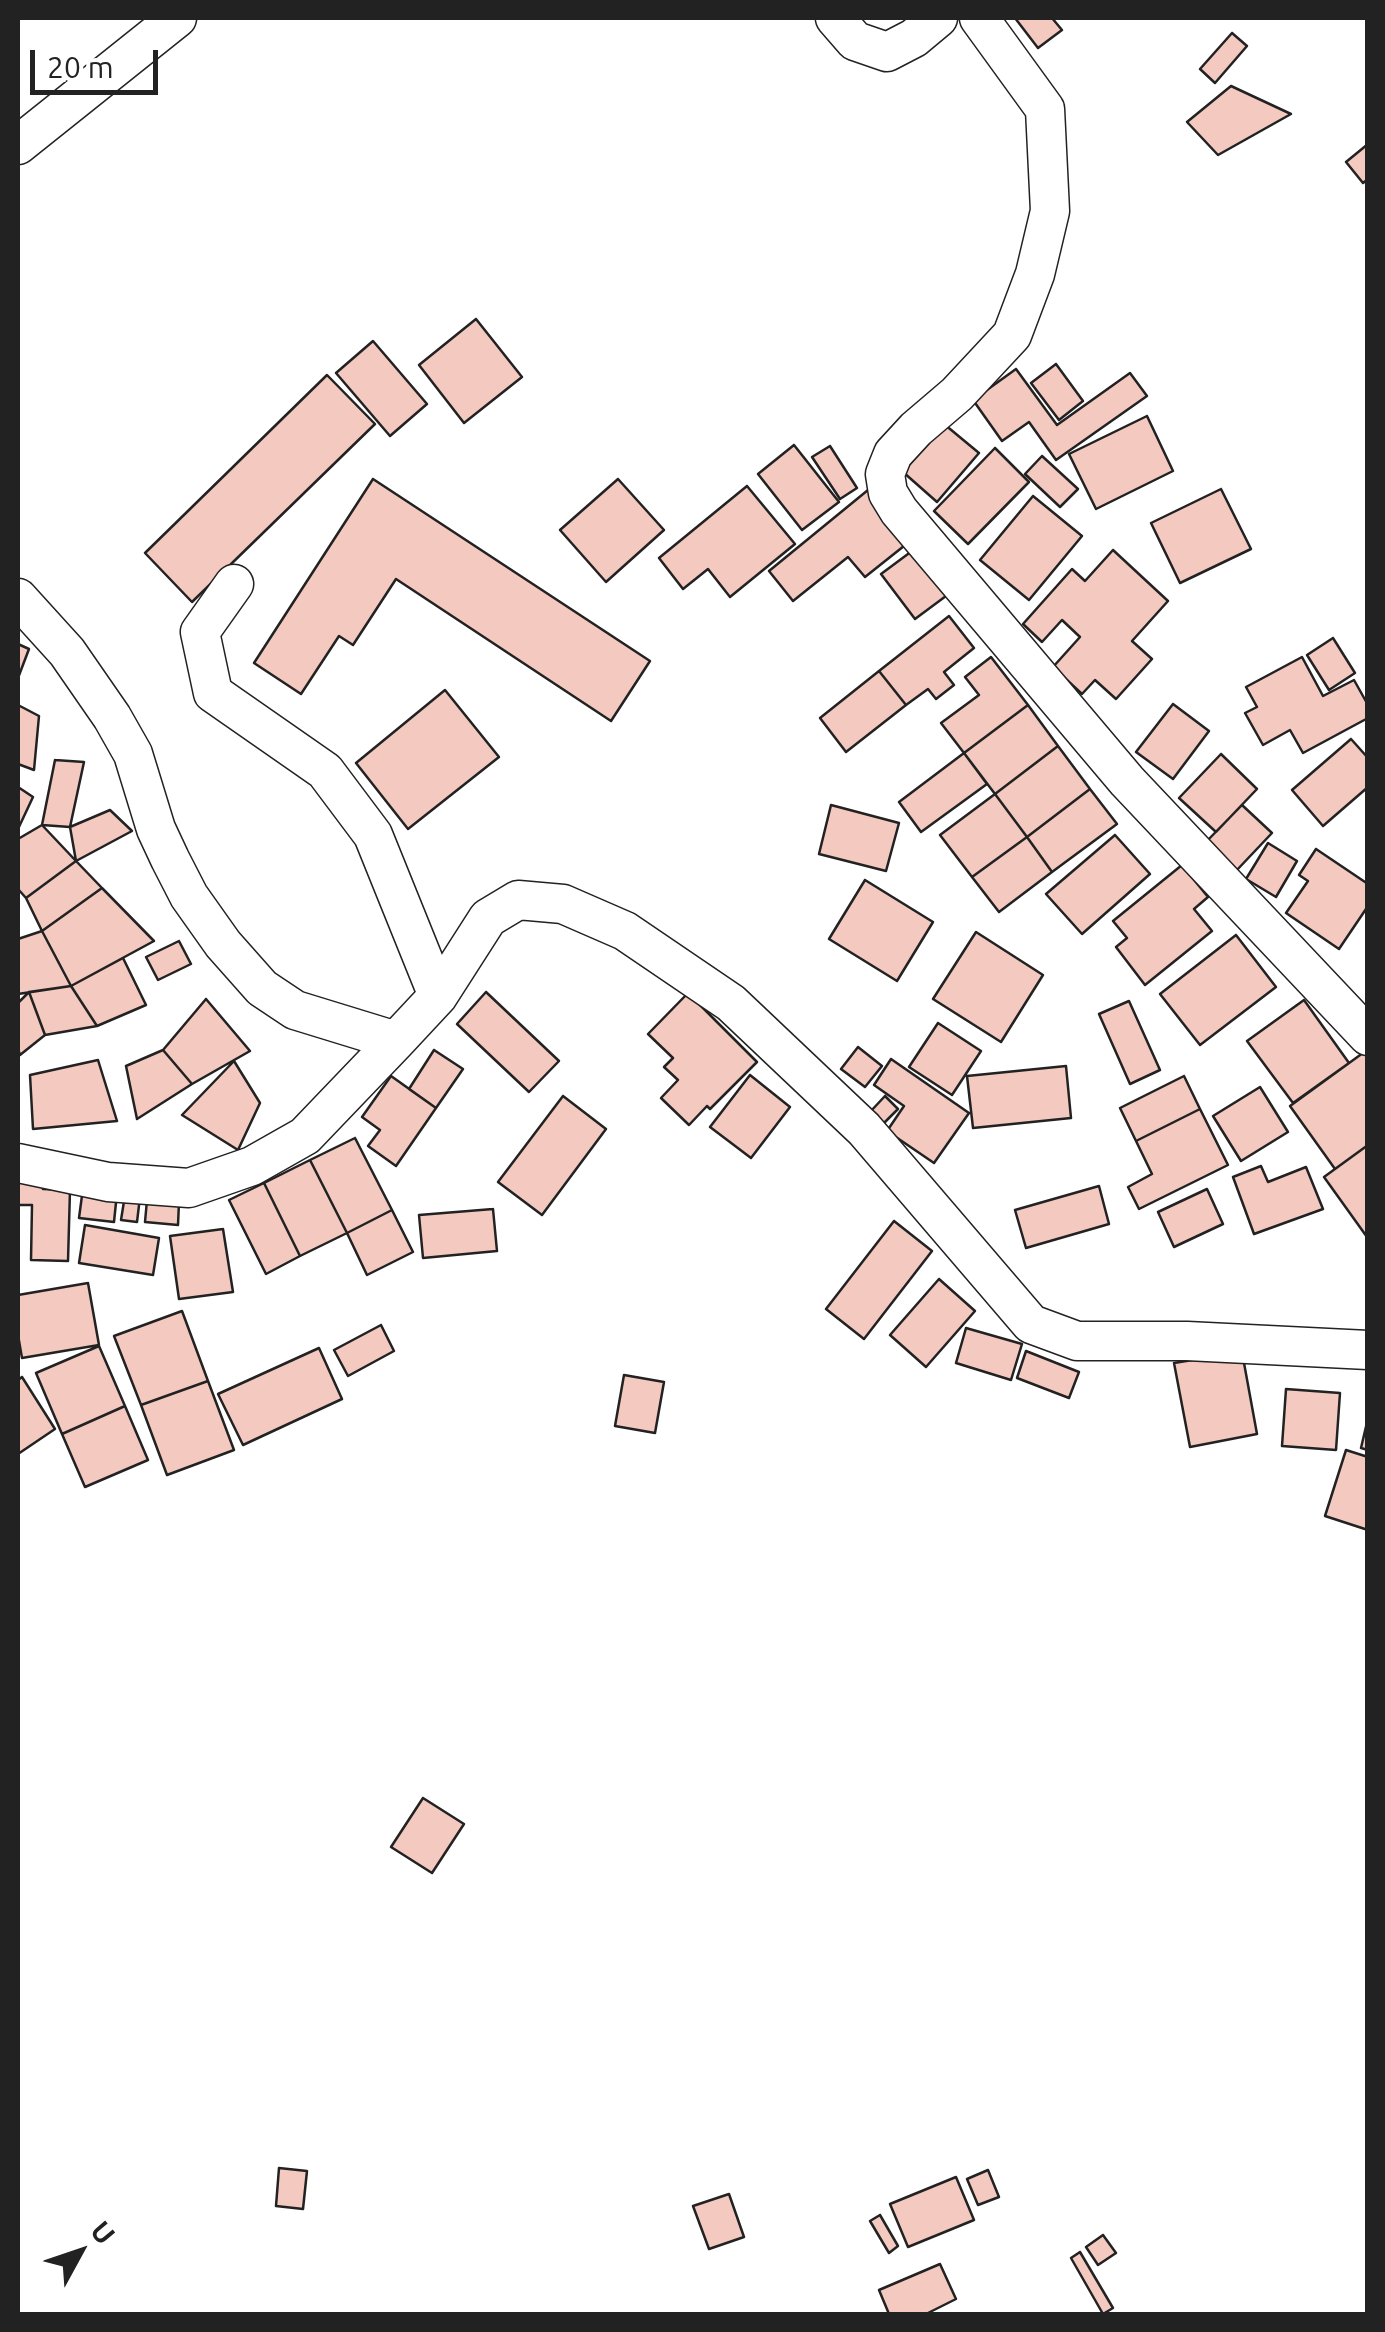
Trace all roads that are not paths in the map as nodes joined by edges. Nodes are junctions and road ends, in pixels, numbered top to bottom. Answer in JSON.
{"nodes":[{"id":1,"x":177,"y":18,"type":"edge"},
{"id":2,"x":835,"y":18,"type":"edge"},
{"id":3,"x":938,"y":18,"type":"edge"},
{"id":4,"x":979,"y":18,"type":"edge"},
{"id":5,"x":18,"y":145,"type":"edge"},
{"id":6,"x":234,"y":584,"type":"dead end"},
{"id":7,"x":18,"y":598,"type":"edge"},
{"id":8,"x":438,"y":996,"type":"junction"},
{"id":9,"x":1368,"y":1036,"type":"edge"},
{"id":10,"x":396,"y":1041,"type":"junction"},
{"id":11,"x":18,"y":1163,"type":"edge"},
{"id":12,"x":1368,"y":1350,"type":"edge"}],
"edges":[{"from":1,"to":5,"type":"street"},
{"from":2,"to":3,"type":"street"},
{"from":4,"to":9,"type":"street"},
{"from":6,"to":8,"type":"street"},
{"from":7,"to":10,"type":"street"},
{"from":8,"to":10,"type":"street"},
{"from":8,"to":12,"type":"street"},
{"from":10,"to":11,"type":"street"}]}
